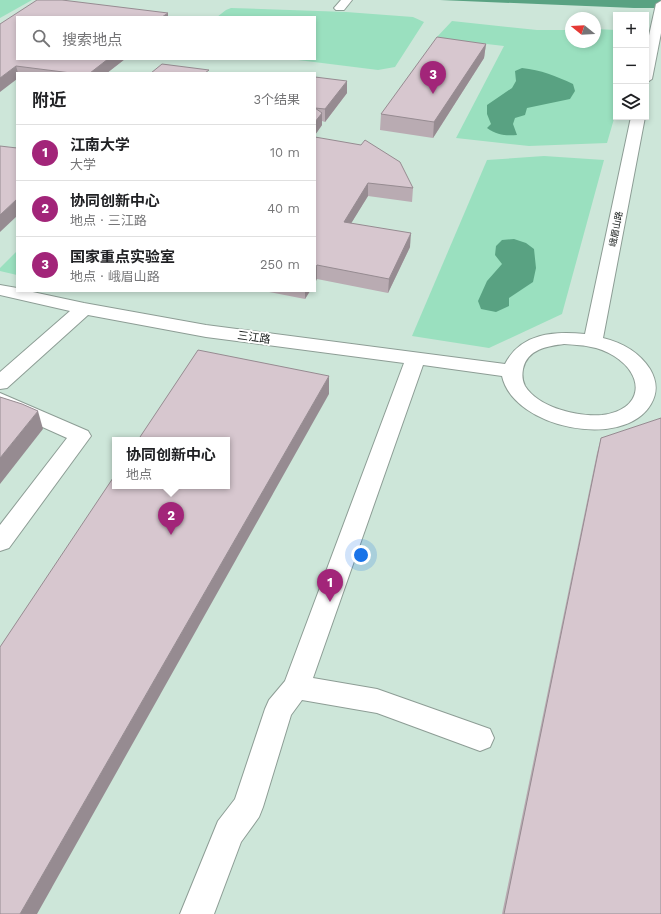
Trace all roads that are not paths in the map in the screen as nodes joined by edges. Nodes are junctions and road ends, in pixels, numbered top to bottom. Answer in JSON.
{"nodes":[{"id":1,"x":660,"y":8,"type":"edge"},
{"id":2,"x":659,"y":23,"type":"edge"},
{"id":3,"x":649,"y":65,"type":"edge"},
{"id":4,"x":637,"y":120,"type":"edge"},
{"id":5,"x":0,"y":290,"type":"edge"},
{"id":6,"x":84,"y":308,"type":"junction"},
{"id":7,"x":593,"y":341,"type":"junction"},
{"id":8,"x":415,"y":359,"type":"junction"},
{"id":9,"x":511,"y":371,"type":"junction"},
{"id":10,"x":0,"y":383,"type":"edge"},
{"id":11,"x":654,"y":385,"type":"edge"},
{"id":12,"x":0,"y":400,"type":"edge"},
{"id":13,"x":0,"y":542,"type":"edge"},
{"id":14,"x":296,"y":687,"type":"junction"},
{"id":15,"x":480,"y":738,"type":"dead end"},
{"id":16,"x":197,"y":914,"type":"edge"}],
"edges":[{"from":1,"to":2,"type":"street"},
{"from":2,"to":3,"type":"street"},
{"from":4,"to":7,"type":"street","name":"峨眉山路"},
{"from":5,"to":6,"type":"street","name":"三江路"},
{"from":6,"to":8,"type":"street","name":"三江路"},
{"from":6,"to":10,"type":"street"},
{"from":7,"to":9,"type":"street"},
{"from":7,"to":11,"type":"street"},
{"from":8,"to":9,"type":"street","name":"三江路"},
{"from":8,"to":14,"type":"street"},
{"from":9,"to":11,"type":"street"},
{"from":12,"to":13,"type":"street"},
{"from":14,"to":15,"type":"street"},
{"from":14,"to":16,"type":"street"}]}
